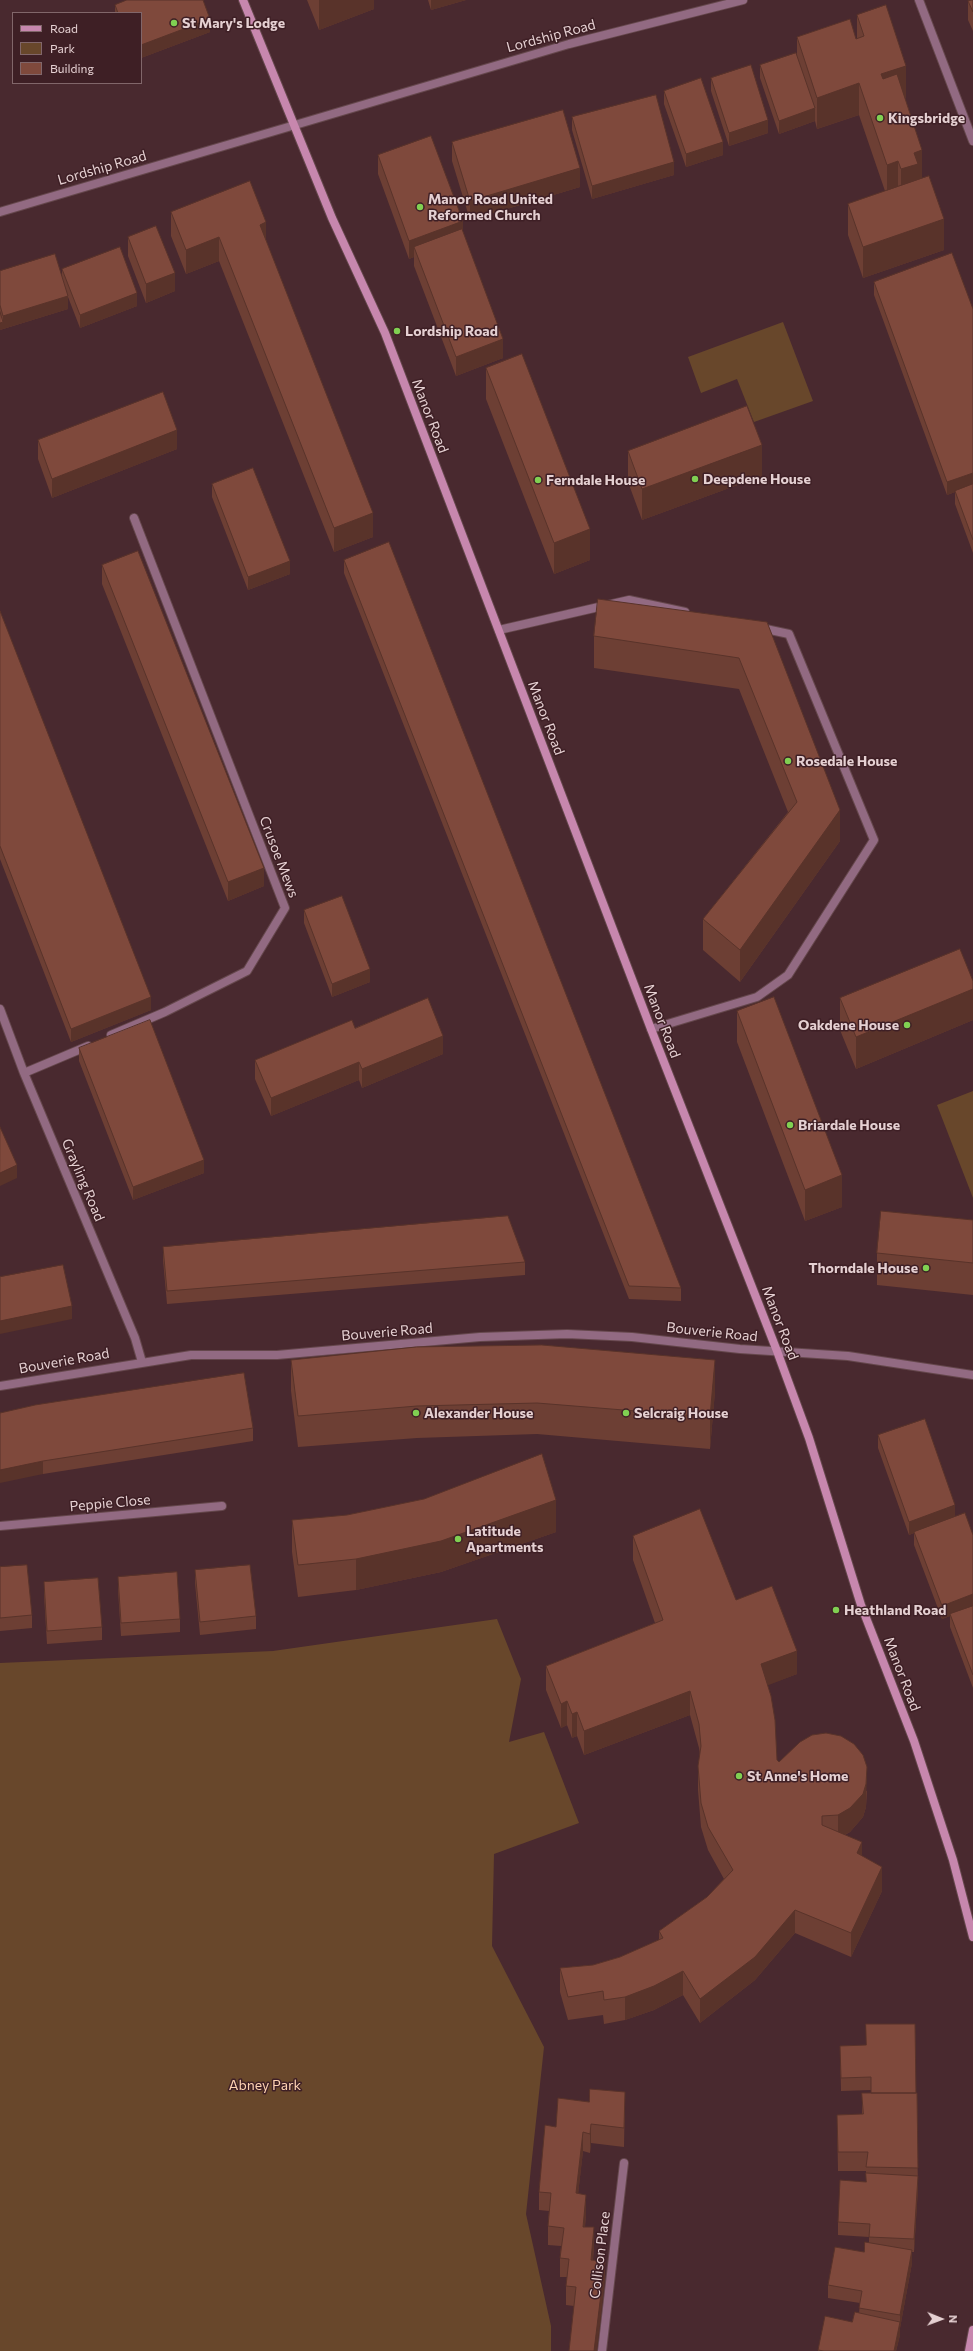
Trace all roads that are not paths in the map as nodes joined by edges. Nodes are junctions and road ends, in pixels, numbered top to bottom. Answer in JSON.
{"nodes":[{"id":1,"x":243,"y":0,"type":"edge"},
{"id":2,"x":743,"y":0,"type":"edge"},
{"id":3,"x":919,"y":0,"type":"edge"},
{"id":4,"x":718,"y":4,"type":"edge"},
{"id":5,"x":295,"y":125,"type":"junction"},
{"id":6,"x":973,"y":141,"type":"edge"},
{"id":7,"x":0,"y":212,"type":"edge"},
{"id":8,"x":134,"y":518,"type":"dead end"},
{"id":9,"x":698,"y":614,"type":"edge"},
{"id":10,"x":751,"y":626,"type":"edge"},
{"id":11,"x":499,"y":630,"type":"junction"},
{"id":12,"x":0,"y":1010,"type":"edge"},
{"id":13,"x":651,"y":1030,"type":"junction"},
{"id":14,"x":24,"y":1073,"type":"junction"},
{"id":15,"x":777,"y":1351,"type":"junction"},
{"id":16,"x":142,"y":1362,"type":"junction"},
{"id":17,"x":973,"y":1375,"type":"edge"},
{"id":18,"x":0,"y":1386,"type":"edge"},
{"id":19,"x":222,"y":1506,"type":"dead end"},
{"id":20,"x":0,"y":1526,"type":"edge"},
{"id":21,"x":973,"y":1937,"type":"edge"},
{"id":22,"x":624,"y":2163,"type":"dead end"},
{"id":23,"x":973,"y":2330,"type":"edge"},
{"id":24,"x":602,"y":2351,"type":"edge"},
{"id":25,"x":969,"y":2351,"type":"edge"}],
"edges":[{"from":1,"to":5,"type":"main road","name":"Manor Road"},
{"from":2,"to":4,"type":"street","name":"Lordship Road"},
{"from":3,"to":6,"type":"street"},
{"from":4,"to":5,"type":"street","name":"Lordship Road"},
{"from":5,"to":7,"type":"street","name":"Lordship Road"},
{"from":5,"to":11,"type":"main road","name":"Manor Road"},
{"from":8,"to":14,"type":"street","name":"Crusoe Mews"},
{"from":9,"to":11,"type":"street"},
{"from":10,"to":13,"type":"street"},
{"from":11,"to":13,"type":"main road","name":"Manor Road"},
{"from":12,"to":14,"type":"street","name":"Grayling Road"},
{"from":13,"to":15,"type":"main road","name":"Manor Road"},
{"from":14,"to":16,"type":"street","name":"Grayling Road"},
{"from":15,"to":16,"type":"street","name":"Bouverie Road"},
{"from":15,"to":17,"type":"street"},
{"from":15,"to":21,"type":"main road","name":"Manor Road"},
{"from":16,"to":18,"type":"street","name":"Bouverie Road"},
{"from":19,"to":20,"type":"street","name":"Peppie Close"},
{"from":22,"to":24,"type":"street","name":"Collison Place"},
{"from":23,"to":25,"type":"main road"}]}
